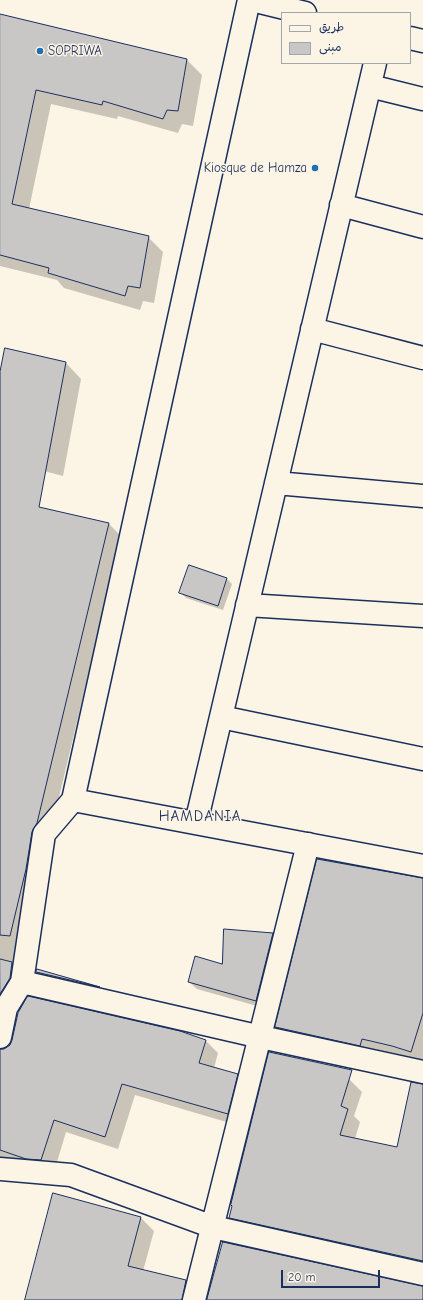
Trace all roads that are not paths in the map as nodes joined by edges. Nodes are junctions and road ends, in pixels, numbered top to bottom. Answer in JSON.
{"nodes":[{"id":1,"x":251,"y":0,"type":"edge"},
{"id":2,"x":301,"y":12,"type":"edge"},
{"id":3,"x":411,"y":38,"type":"edge"},
{"id":4,"x":423,"y":41,"type":"edge"},
{"id":5,"x":375,"y":64,"type":"edge"},
{"id":6,"x":370,"y":86,"type":"junction"},
{"id":7,"x":423,"y":99,"type":"edge"},
{"id":8,"x":341,"y":205,"type":"junction"},
{"id":9,"x":423,"y":227,"type":"edge"},
{"id":10,"x":312,"y":329,"type":"junction"},
{"id":11,"x":423,"y":358,"type":"edge"},
{"id":12,"x":276,"y":482,"type":"junction"},
{"id":13,"x":423,"y":496,"type":"edge"},
{"id":14,"x":247,"y":605,"type":"junction"},
{"id":15,"x":423,"y":616,"type":"edge"},
{"id":16,"x":221,"y":717,"type":"junction"},
{"id":17,"x":423,"y":758,"type":"edge"},
{"id":18,"x":74,"y":800,"type":"junction"},
{"id":19,"x":196,"y":823,"type":"junction"},
{"id":20,"x":308,"y":844,"type":"junction"},
{"id":21,"x":423,"y":866,"type":"edge"},
{"id":22,"x":22,"y":982,"type":"junction"},
{"id":23,"x":0,"y":1037,"type":"edge"},
{"id":24,"x":261,"y":1037,"type":"junction"},
{"id":25,"x":423,"y":1072,"type":"edge"},
{"id":26,"x":0,"y":1169,"type":"edge"},
{"id":27,"x":213,"y":1227,"type":"junction"},
{"id":28,"x":423,"y":1274,"type":"edge"},
{"id":29,"x":194,"y":1300,"type":"edge"}],
"edges":[{"from":1,"to":2,"type":"street"},
{"from":1,"to":18,"type":"street"},
{"from":3,"to":4,"type":"street"},
{"from":5,"to":6,"type":"street"},
{"from":6,"to":7,"type":"street"},
{"from":6,"to":8,"type":"street"},
{"from":8,"to":9,"type":"street"},
{"from":8,"to":10,"type":"street"},
{"from":10,"to":11,"type":"street"},
{"from":10,"to":12,"type":"street"},
{"from":12,"to":13,"type":"street"},
{"from":12,"to":14,"type":"street"},
{"from":14,"to":15,"type":"street"},
{"from":14,"to":16,"type":"street"},
{"from":16,"to":17,"type":"street"},
{"from":16,"to":19,"type":"street"},
{"from":18,"to":19,"type":"street"},
{"from":18,"to":22,"type":"street"},
{"from":19,"to":20,"type":"street"},
{"from":20,"to":21,"type":"street"},
{"from":20,"to":24,"type":"street"},
{"from":22,"to":23,"type":"street"},
{"from":22,"to":24,"type":"street"},
{"from":24,"to":25,"type":"street"},
{"from":24,"to":27,"type":"street"},
{"from":26,"to":27,"type":"street"},
{"from":27,"to":28,"type":"street"},
{"from":27,"to":29,"type":"street"}]}
